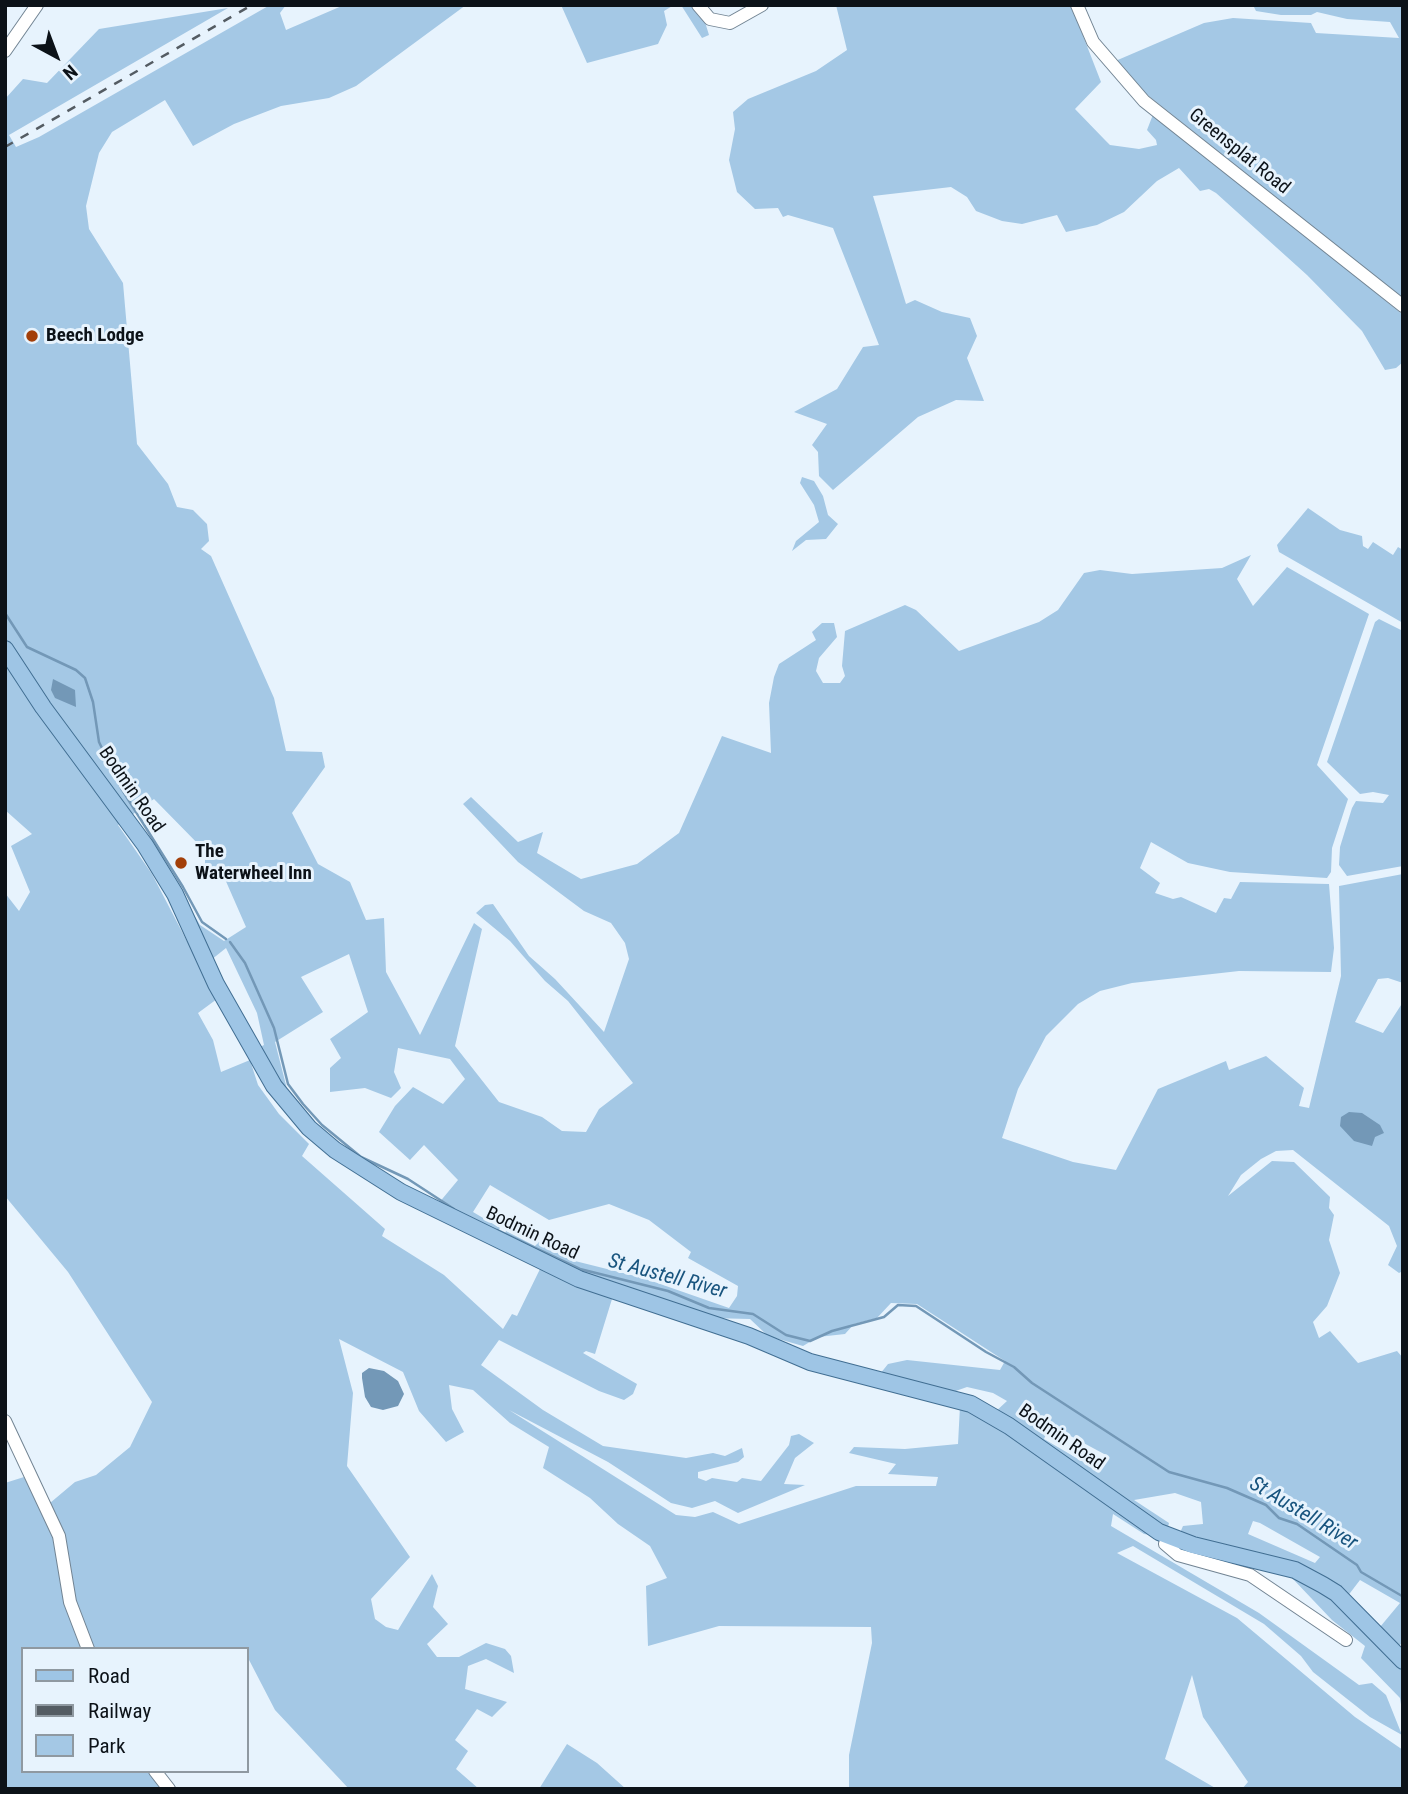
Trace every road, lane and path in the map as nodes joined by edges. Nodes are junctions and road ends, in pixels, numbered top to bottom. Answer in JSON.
{"nodes":[{"id":1,"x":37,"y":5,"type":"edge"},
{"id":2,"x":698,"y":5,"type":"edge"},
{"id":3,"x":762,"y":5,"type":"edge"},
{"id":4,"x":1077,"y":5,"type":"edge"},
{"id":5,"x":5,"y":51,"type":"edge"},
{"id":6,"x":1403,"y":306,"type":"edge"},
{"id":7,"x":5,"y":649,"type":"edge"},
{"id":8,"x":5,"y":1421,"type":"edge"},
{"id":9,"x":1167,"y":1536,"type":"junction"},
{"id":10,"x":1346,"y":1640,"type":"dead end"},
{"id":11,"x":87,"y":1647,"type":"edge"},
{"id":12,"x":1403,"y":1661,"type":"edge"},
{"id":13,"x":157,"y":1773,"type":"edge"},
{"id":14,"x":169,"y":1789,"type":"edge"}],
"edges":[{"from":1,"to":5,"type":"street"},
{"from":2,"to":3,"type":"street"},
{"from":4,"to":6,"type":"street","name":"Greensplat Road"},
{"from":7,"to":9,"type":"main road","name":"Bodmin Road"},
{"from":8,"to":11,"type":"street"},
{"from":9,"to":10,"type":"street"},
{"from":9,"to":12,"type":"main road","name":"Bodmin Road"},
{"from":13,"to":14,"type":"street"}]}
